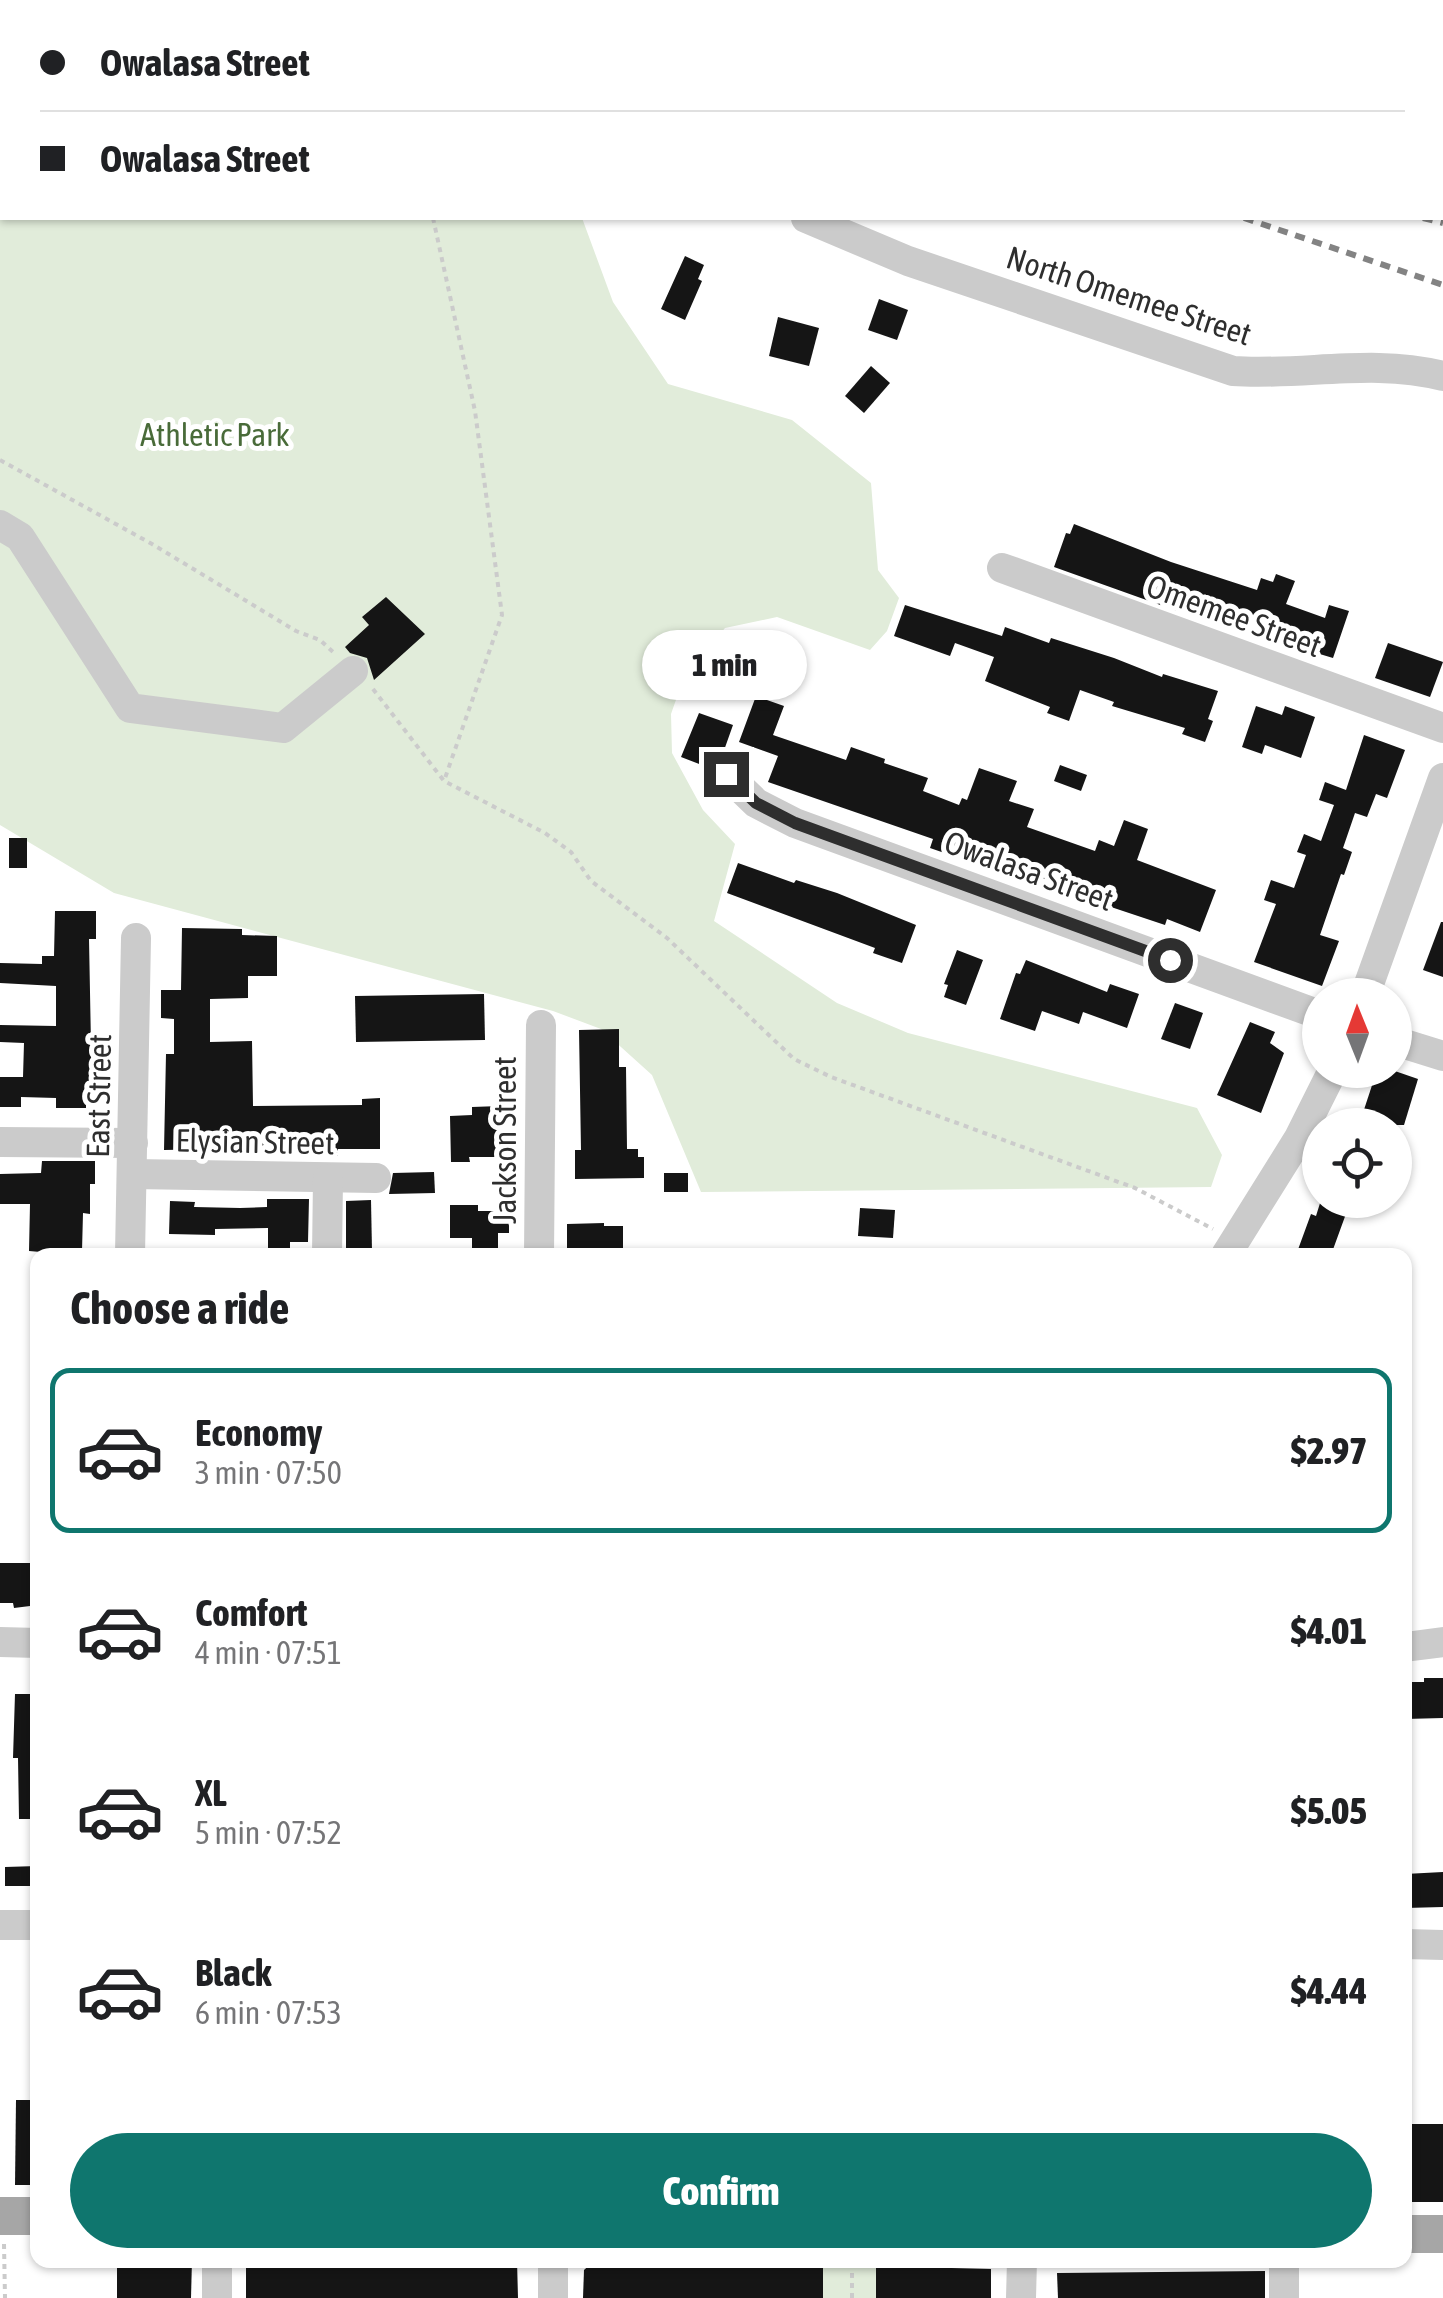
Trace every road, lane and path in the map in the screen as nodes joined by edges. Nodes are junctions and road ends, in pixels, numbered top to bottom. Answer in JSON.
{"nodes":[{"id":1,"x":433,"y":220,"type":"edge"},
{"id":2,"x":811,"y":220,"type":"edge"},
{"id":3,"x":1443,"y":376,"type":"edge"},
{"id":4,"x":0,"y":460,"type":"edge"},
{"id":5,"x":0,"y":525,"type":"edge"},
{"id":6,"x":1002,"y":568,"type":"dead end"},
{"id":7,"x":353,"y":670,"type":"junction"},
{"id":8,"x":1443,"y":728,"type":"edge"},
{"id":9,"x":726,"y":774,"type":"dead end"},
{"id":10,"x":1443,"y":778,"type":"edge"},
{"id":11,"x":444,"y":780,"type":"junction"},
{"id":12,"x":136,"y":938,"type":"dead end"},
{"id":13,"x":1371,"y":978,"type":"edge"},
{"id":14,"x":1302,"y":1007,"type":"edge"},
{"id":15,"x":541,"y":1025,"type":"dead end"},
{"id":16,"x":1412,"y":1046,"type":"edge"},
{"id":17,"x":1443,"y":1056,"type":"edge"},
{"id":18,"x":1324,"y":1088,"type":"edge"},
{"id":19,"x":0,"y":1142,"type":"edge"},
{"id":20,"x":133,"y":1142,"type":"junction"},
{"id":21,"x":133,"y":1174,"type":"junction"},
{"id":22,"x":376,"y":1178,"type":"dead end"},
{"id":23,"x":328,"y":1179,"type":"junction"},
{"id":24,"x":1223,"y":1244,"type":"edge"},
{"id":25,"x":130,"y":1248,"type":"edge"},
{"id":26,"x":327,"y":1248,"type":"edge"},
{"id":27,"x":539,"y":1248,"type":"edge"},
{"id":28,"x":0,"y":1642,"type":"edge"},
{"id":29,"x":1443,"y":1642,"type":"edge"},
{"id":30,"x":30,"y":1643,"type":"edge"},
{"id":31,"x":1412,"y":1646,"type":"edge"},
{"id":32,"x":0,"y":1925,"type":"edge"},
{"id":33,"x":30,"y":1925,"type":"edge"},
{"id":34,"x":1412,"y":1944,"type":"edge"},
{"id":35,"x":1443,"y":1945,"type":"edge"},
{"id":36,"x":30,"y":2219,"type":"edge"},
{"id":37,"x":2,"y":2230,"type":"edge"},
{"id":38,"x":1412,"y":2234,"type":"edge"},
{"id":39,"x":1443,"y":2234,"type":"edge"},
{"id":40,"x":217,"y":2268,"type":"edge"},
{"id":41,"x":553,"y":2268,"type":"edge"},
{"id":42,"x":852,"y":2268,"type":"edge"},
{"id":43,"x":1022,"y":2268,"type":"edge"},
{"id":44,"x":1284,"y":2268,"type":"edge"},
{"id":45,"x":5,"y":2298,"type":"edge"},
{"id":46,"x":217,"y":2298,"type":"edge"},
{"id":47,"x":553,"y":2298,"type":"edge"},
{"id":48,"x":852,"y":2298,"type":"edge"},
{"id":49,"x":1022,"y":2298,"type":"edge"},
{"id":50,"x":1284,"y":2298,"type":"edge"}],
"edges":[{"from":1,"to":11,"type":"path"},
{"from":2,"to":3,"type":"street","name":"North Omemee Street"},
{"from":4,"to":7,"type":"path"},
{"from":5,"to":7,"type":"street"},
{"from":6,"to":8,"type":"street","name":"Omemee Street"},
{"from":7,"to":11,"type":"path"},
{"from":9,"to":14,"type":"street","name":"Owalasa Street"},
{"from":10,"to":13,"type":"street"},
{"from":11,"to":24,"type":"path"},
{"from":12,"to":20,"type":"street","name":"East Street"},
{"from":15,"to":27,"type":"street","name":"Jackson Street"},
{"from":16,"to":17,"type":"street"},
{"from":18,"to":24,"type":"street"},
{"from":19,"to":20,"type":"street","name":"Elysian Street"},
{"from":20,"to":21,"type":"street","name":"East Street"},
{"from":21,"to":23,"type":"street","name":"Elysian Street"},
{"from":21,"to":25,"type":"street","name":"East Street"},
{"from":22,"to":23,"type":"street","name":"Elysian Street"},
{"from":23,"to":26,"type":"street"},
{"from":28,"to":30,"type":"street"},
{"from":29,"to":31,"type":"street"},
{"from":32,"to":33,"type":"street"},
{"from":34,"to":35,"type":"street"},
{"from":36,"to":37,"type":"main road"},
{"from":37,"to":45,"type":"path"},
{"from":38,"to":39,"type":"main road"},
{"from":40,"to":46,"type":"street"},
{"from":41,"to":47,"type":"street"},
{"from":42,"to":48,"type":"path"},
{"from":43,"to":49,"type":"street"},
{"from":44,"to":50,"type":"street"}]}
